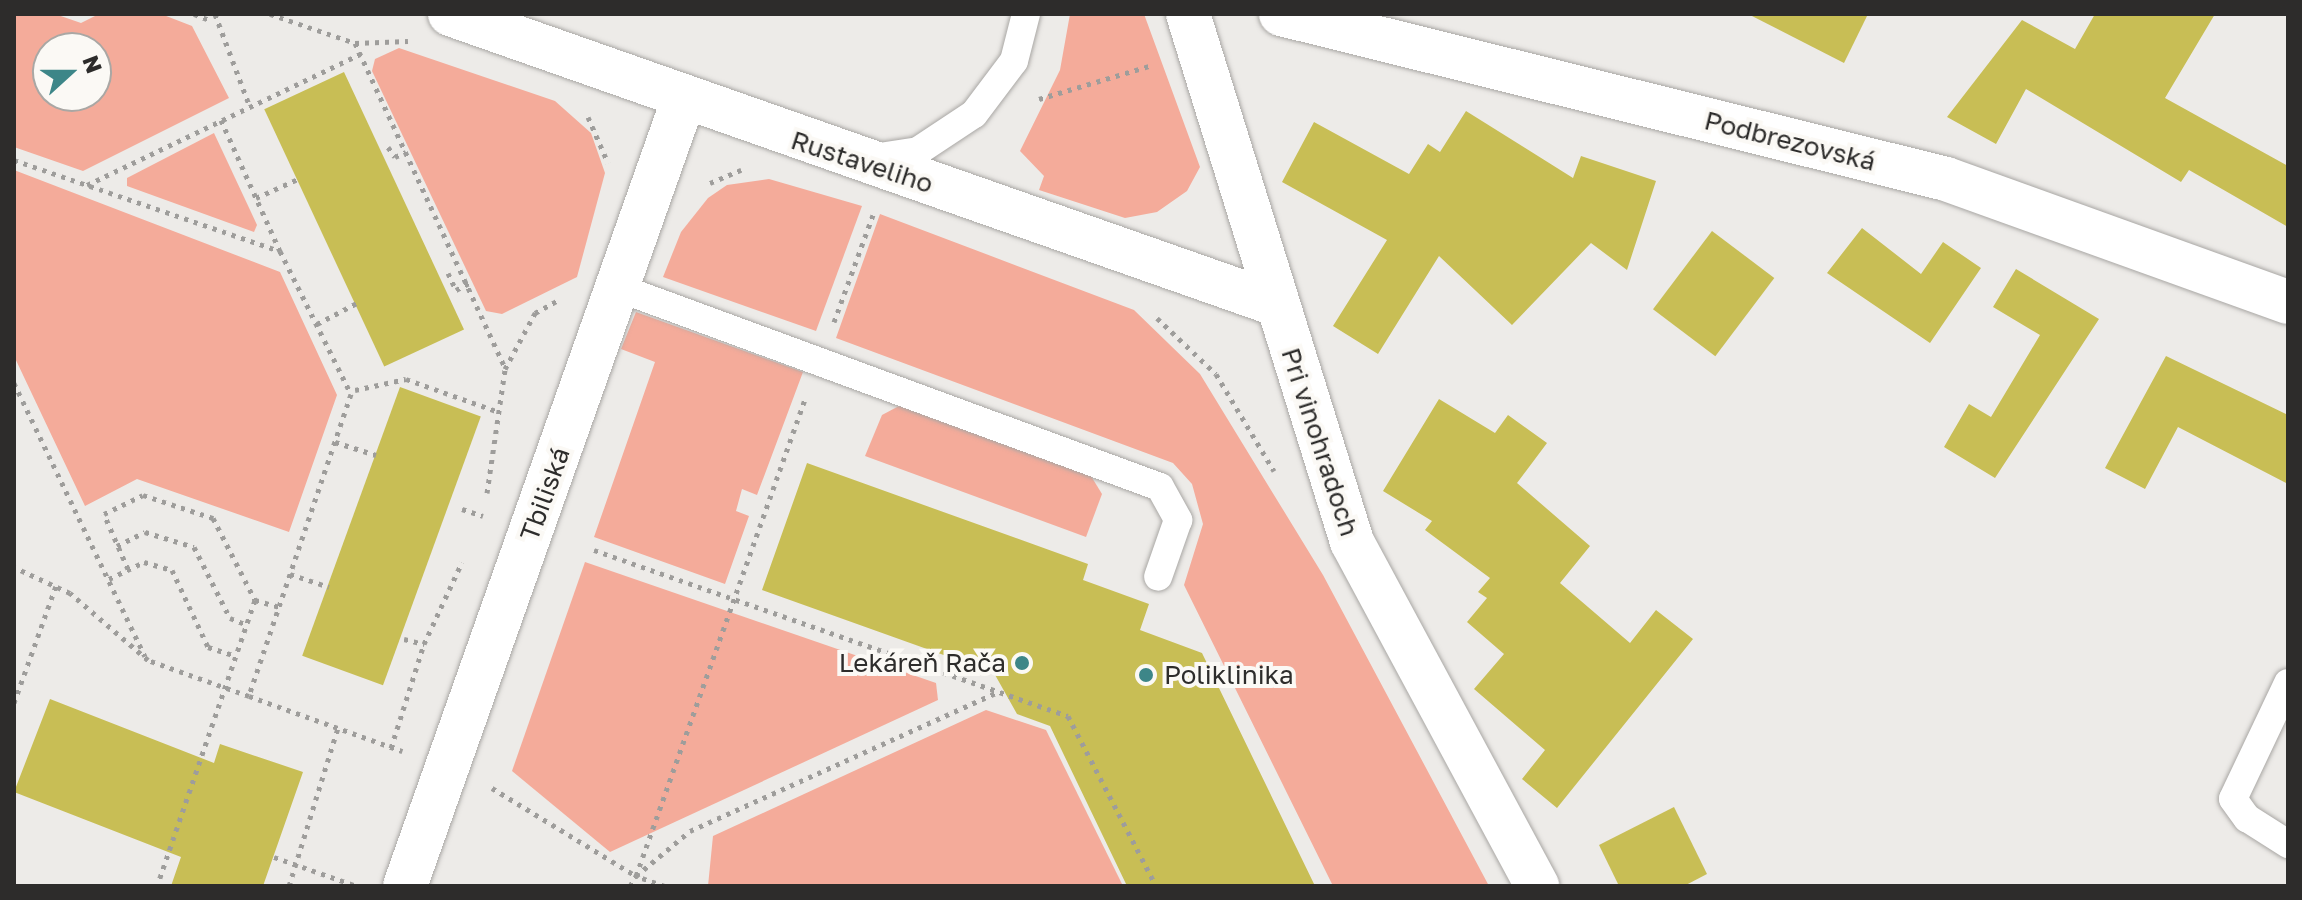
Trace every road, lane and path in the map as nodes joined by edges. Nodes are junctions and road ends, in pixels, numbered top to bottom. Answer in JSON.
{"nodes":[{"id":1,"x":194,"y":14,"type":"edge"},
{"id":2,"x":215,"y":14,"type":"edge"},
{"id":3,"x":270,"y":14,"type":"edge"},
{"id":4,"x":1026,"y":14,"type":"edge"},
{"id":5,"x":1188,"y":14,"type":"edge"},
{"id":6,"x":1281,"y":14,"type":"edge"},
{"id":7,"x":212,"y":21,"type":"junction"},
{"id":8,"x":438,"y":30,"type":"edge"},
{"id":9,"x":355,"y":43,"type":"junction"},
{"id":10,"x":360,"y":54,"type":"junction"},
{"id":11,"x":1169,"y":60,"type":"dead end"},
{"id":12,"x":1038,"y":99,"type":"dead end"},
{"id":13,"x":683,"y":101,"type":"junction"},
{"id":14,"x":250,"y":107,"type":"junction"},
{"id":15,"x":583,"y":112,"type":"dead end"},
{"id":16,"x":221,"y":120,"type":"junction"},
{"id":17,"x":388,"y":147,"type":"dead end"},
{"id":18,"x":406,"y":152,"type":"junction"},
{"id":19,"x":14,"y":160,"type":"edge"},
{"id":20,"x":852,"y":161,"type":"junction"},
{"id":21,"x":610,"y":168,"type":"dead end"},
{"id":22,"x":748,"y":168,"type":"dead end"},
{"id":23,"x":298,"y":179,"type":"dead end"},
{"id":24,"x":86,"y":185,"type":"junction"},
{"id":25,"x":701,"y":190,"type":"dead end"},
{"id":26,"x":256,"y":198,"type":"junction"},
{"id":27,"x":870,"y":223,"type":"dead end"},
{"id":28,"x":280,"y":251,"type":"junction"},
{"id":29,"x":448,"y":273,"type":"dead end"},
{"id":30,"x":469,"y":283,"type":"junction"},
{"id":31,"x":619,"y":288,"type":"junction"},
{"id":32,"x":572,"y":292,"type":"dead end"},
{"id":33,"x":2288,"y":302,"type":"edge"},
{"id":34,"x":357,"y":303,"type":"dead end"},
{"id":35,"x":1276,"y":304,"type":"junction"},
{"id":36,"x":1148,"y":312,"type":"dead end"},
{"id":37,"x":317,"y":324,"type":"junction"},
{"id":38,"x":819,"y":362,"type":"junction"},
{"id":39,"x":505,"y":369,"type":"junction"},
{"id":40,"x":14,"y":383,"type":"edge"},
{"id":41,"x":355,"y":390,"type":"dead end"},
{"id":42,"x":499,"y":412,"type":"junction"},
{"id":43,"x":335,"y":442,"type":"junction"},
{"id":44,"x":376,"y":455,"type":"dead end"},
{"id":45,"x":1276,"y":475,"type":"dead end"},
{"id":46,"x":462,"y":509,"type":"dead end"},
{"id":47,"x":484,"y":516,"type":"junction"},
{"id":48,"x":477,"y":530,"type":"dead end"},
{"id":49,"x":471,"y":545,"type":"dead end"},
{"id":50,"x":117,"y":546,"type":"junction"},
{"id":51,"x":594,"y":550,"type":"dead end"},
{"id":52,"x":14,"y":567,"type":"edge"},
{"id":53,"x":128,"y":569,"type":"junction"},
{"id":54,"x":290,"y":574,"type":"junction"},
{"id":55,"x":1158,"y":577,"type":"dead end"},
{"id":56,"x":109,"y":579,"type":"junction"},
{"id":57,"x":56,"y":586,"type":"junction"},
{"id":58,"x":329,"y":587,"type":"dead end"},
{"id":59,"x":732,"y":598,"type":"junction"},
{"id":60,"x":255,"y":600,"type":"junction"},
{"id":61,"x":279,"y":607,"type":"junction"},
{"id":62,"x":247,"y":625,"type":"junction"},
{"id":63,"x":404,"y":639,"type":"dead end"},
{"id":64,"x":424,"y":644,"type":"junction"},
{"id":65,"x":236,"y":656,"type":"junction"},
{"id":66,"x":148,"y":660,"type":"junction"},
{"id":67,"x":2288,"y":683,"type":"edge"},
{"id":68,"x":226,"y":687,"type":"junction"},
{"id":69,"x":996,"y":693,"type":"junction"},
{"id":70,"x":249,"y":696,"type":"junction"},
{"id":71,"x":14,"y":703,"type":"edge"},
{"id":72,"x":338,"y":728,"type":"junction"},
{"id":73,"x":391,"y":748,"type":"junction"},
{"id":74,"x":420,"y":757,"type":"dead end"},
{"id":75,"x":483,"y":783,"type":"dead end"},
{"id":76,"x":2288,"y":844,"type":"edge"},
{"id":77,"x":274,"y":857,"type":"dead end"},
{"id":78,"x":295,"y":865,"type":"junction"},
{"id":79,"x":636,"y":876,"type":"junction"},
{"id":80,"x":352,"y":884,"type":"dead end"},
{"id":81,"x":413,"y":884,"type":"edge"},
{"id":82,"x":157,"y":886,"type":"edge"},
{"id":83,"x":289,"y":886,"type":"edge"},
{"id":84,"x":630,"y":886,"type":"edge"},
{"id":85,"x":665,"y":886,"type":"edge"},
{"id":86,"x":1156,"y":886,"type":"edge"},
{"id":87,"x":1537,"y":886,"type":"edge"}],
"edges":[{"from":1,"to":7,"type":"path"},
{"from":2,"to":7,"type":"path"},
{"from":3,"to":9,"type":"path"},
{"from":4,"to":20,"type":"lane"},
{"from":5,"to":35,"type":"street","name":"Pri vinohradoch"},
{"from":6,"to":33,"type":"street","name":"Podbrezovská"},
{"from":7,"to":14,"type":"path"},
{"from":8,"to":9,"type":"path"},
{"from":8,"to":13,"type":"street","name":"Rustaveliho"},
{"from":9,"to":10,"type":"path"},
{"from":10,"to":14,"type":"path"},
{"from":10,"to":18,"type":"path"},
{"from":11,"to":12,"type":"path"},
{"from":13,"to":20,"type":"street","name":"Rustaveliho"},
{"from":13,"to":31,"type":"street","name":"Tbiliská"},
{"from":14,"to":16,"type":"path"},
{"from":15,"to":21,"type":"path"},
{"from":16,"to":24,"type":"path"},
{"from":16,"to":26,"type":"path"},
{"from":17,"to":18,"type":"path"},
{"from":18,"to":30,"type":"path"},
{"from":19,"to":24,"type":"path"},
{"from":20,"to":35,"type":"street","name":"Rustaveliho"},
{"from":22,"to":25,"type":"path"},
{"from":23,"to":26,"type":"path"},
{"from":24,"to":28,"type":"path"},
{"from":26,"to":28,"type":"path"},
{"from":27,"to":38,"type":"path"},
{"from":28,"to":37,"type":"path"},
{"from":29,"to":30,"type":"path"},
{"from":30,"to":39,"type":"path"},
{"from":31,"to":38,"type":"lane"},
{"from":31,"to":81,"type":"street","name":"Tbiliská"},
{"from":32,"to":39,"type":"path"},
{"from":34,"to":37,"type":"path"},
{"from":35,"to":87,"type":"street","name":"Pri vinohradoch"},
{"from":36,"to":45,"type":"path"},
{"from":37,"to":43,"type":"path"},
{"from":38,"to":55,"type":"lane"},
{"from":38,"to":59,"type":"path"},
{"from":39,"to":42,"type":"path"},
{"from":40,"to":56,"type":"path"},
{"from":41,"to":42,"type":"path"},
{"from":42,"to":47,"type":"path"},
{"from":43,"to":44,"type":"path"},
{"from":43,"to":54,"type":"path"},
{"from":46,"to":47,"type":"path"},
{"from":47,"to":48,"type":"path"},
{"from":49,"to":64,"type":"path"},
{"from":50,"to":53,"type":"path"},
{"from":50,"to":60,"type":"path"},
{"from":50,"to":62,"type":"path"},
{"from":51,"to":59,"type":"path"},
{"from":52,"to":57,"type":"path"},
{"from":53,"to":56,"type":"path"},
{"from":53,"to":65,"type":"path"},
{"from":54,"to":58,"type":"path"},
{"from":54,"to":61,"type":"path"},
{"from":56,"to":66,"type":"path"},
{"from":57,"to":66,"type":"path"},
{"from":57,"to":71,"type":"path"},
{"from":59,"to":69,"type":"path"},
{"from":59,"to":79,"type":"path"},
{"from":60,"to":61,"type":"path"},
{"from":60,"to":62,"type":"path"},
{"from":61,"to":70,"type":"path"},
{"from":62,"to":65,"type":"path"},
{"from":63,"to":64,"type":"path"},
{"from":64,"to":73,"type":"path"},
{"from":65,"to":68,"type":"path"},
{"from":66,"to":68,"type":"path"},
{"from":67,"to":76,"type":"lane"},
{"from":68,"to":70,"type":"path"},
{"from":68,"to":82,"type":"path"},
{"from":69,"to":79,"type":"path"},
{"from":69,"to":86,"type":"path"},
{"from":70,"to":72,"type":"path"},
{"from":72,"to":73,"type":"path"},
{"from":72,"to":78,"type":"path"},
{"from":73,"to":74,"type":"path"},
{"from":75,"to":79,"type":"path"},
{"from":77,"to":78,"type":"path"},
{"from":78,"to":80,"type":"path"},
{"from":78,"to":83,"type":"path"},
{"from":79,"to":84,"type":"path"},
{"from":79,"to":85,"type":"path"}]}
